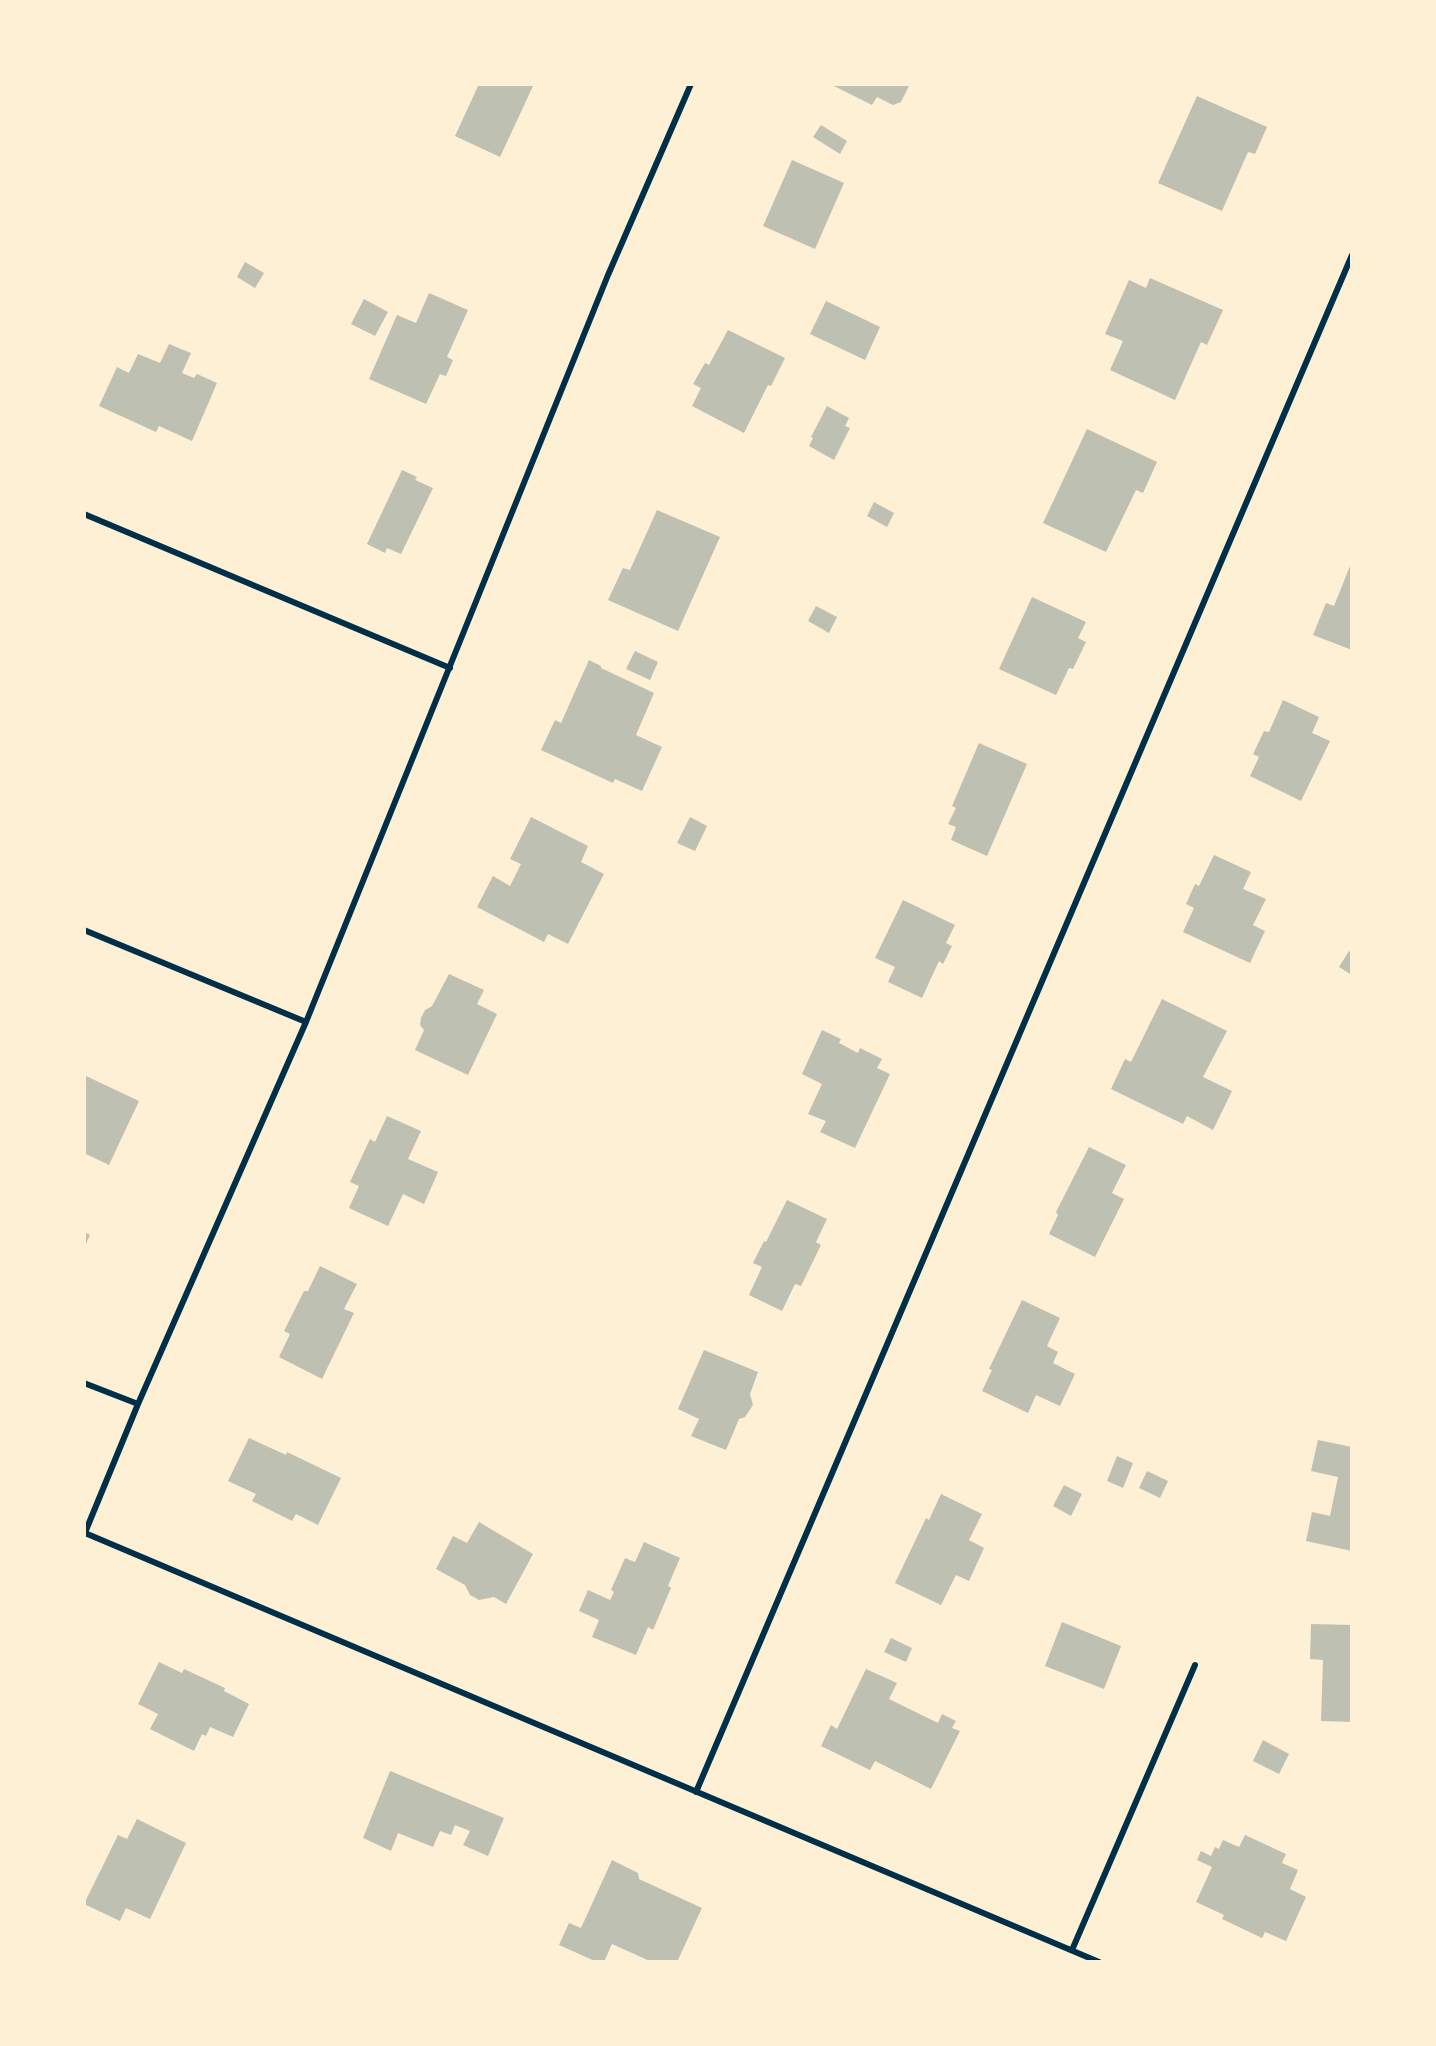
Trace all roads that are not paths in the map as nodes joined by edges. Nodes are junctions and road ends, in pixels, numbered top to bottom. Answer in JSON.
{"nodes":[{"id":1,"x":691,"y":84,"type":"edge"},
{"id":2,"x":1352,"y":255,"type":"edge"},
{"id":3,"x":84,"y":514,"type":"edge"},
{"id":4,"x":450,"y":668,"type":"junction"},
{"id":5,"x":84,"y":930,"type":"edge"},
{"id":6,"x":306,"y":1022,"type":"junction"},
{"id":7,"x":84,"y":1383,"type":"edge"},
{"id":8,"x":138,"y":1404,"type":"junction"},
{"id":9,"x":84,"y":1534,"type":"edge"},
{"id":10,"x":1195,"y":1665,"type":"dead end"},
{"id":11,"x":696,"y":1792,"type":"junction"},
{"id":12,"x":1072,"y":1950,"type":"junction"},
{"id":13,"x":1099,"y":1962,"type":"edge"}],
"edges":[{"from":1,"to":4,"type":"street"},
{"from":2,"to":11,"type":"street"},
{"from":3,"to":4,"type":"street"},
{"from":4,"to":6,"type":"street"},
{"from":5,"to":6,"type":"street"},
{"from":6,"to":8,"type":"street"},
{"from":7,"to":8,"type":"street"},
{"from":8,"to":9,"type":"street"},
{"from":9,"to":11,"type":"street"},
{"from":10,"to":12,"type":"street"},
{"from":11,"to":12,"type":"street"},
{"from":12,"to":13,"type":"street"}]}
